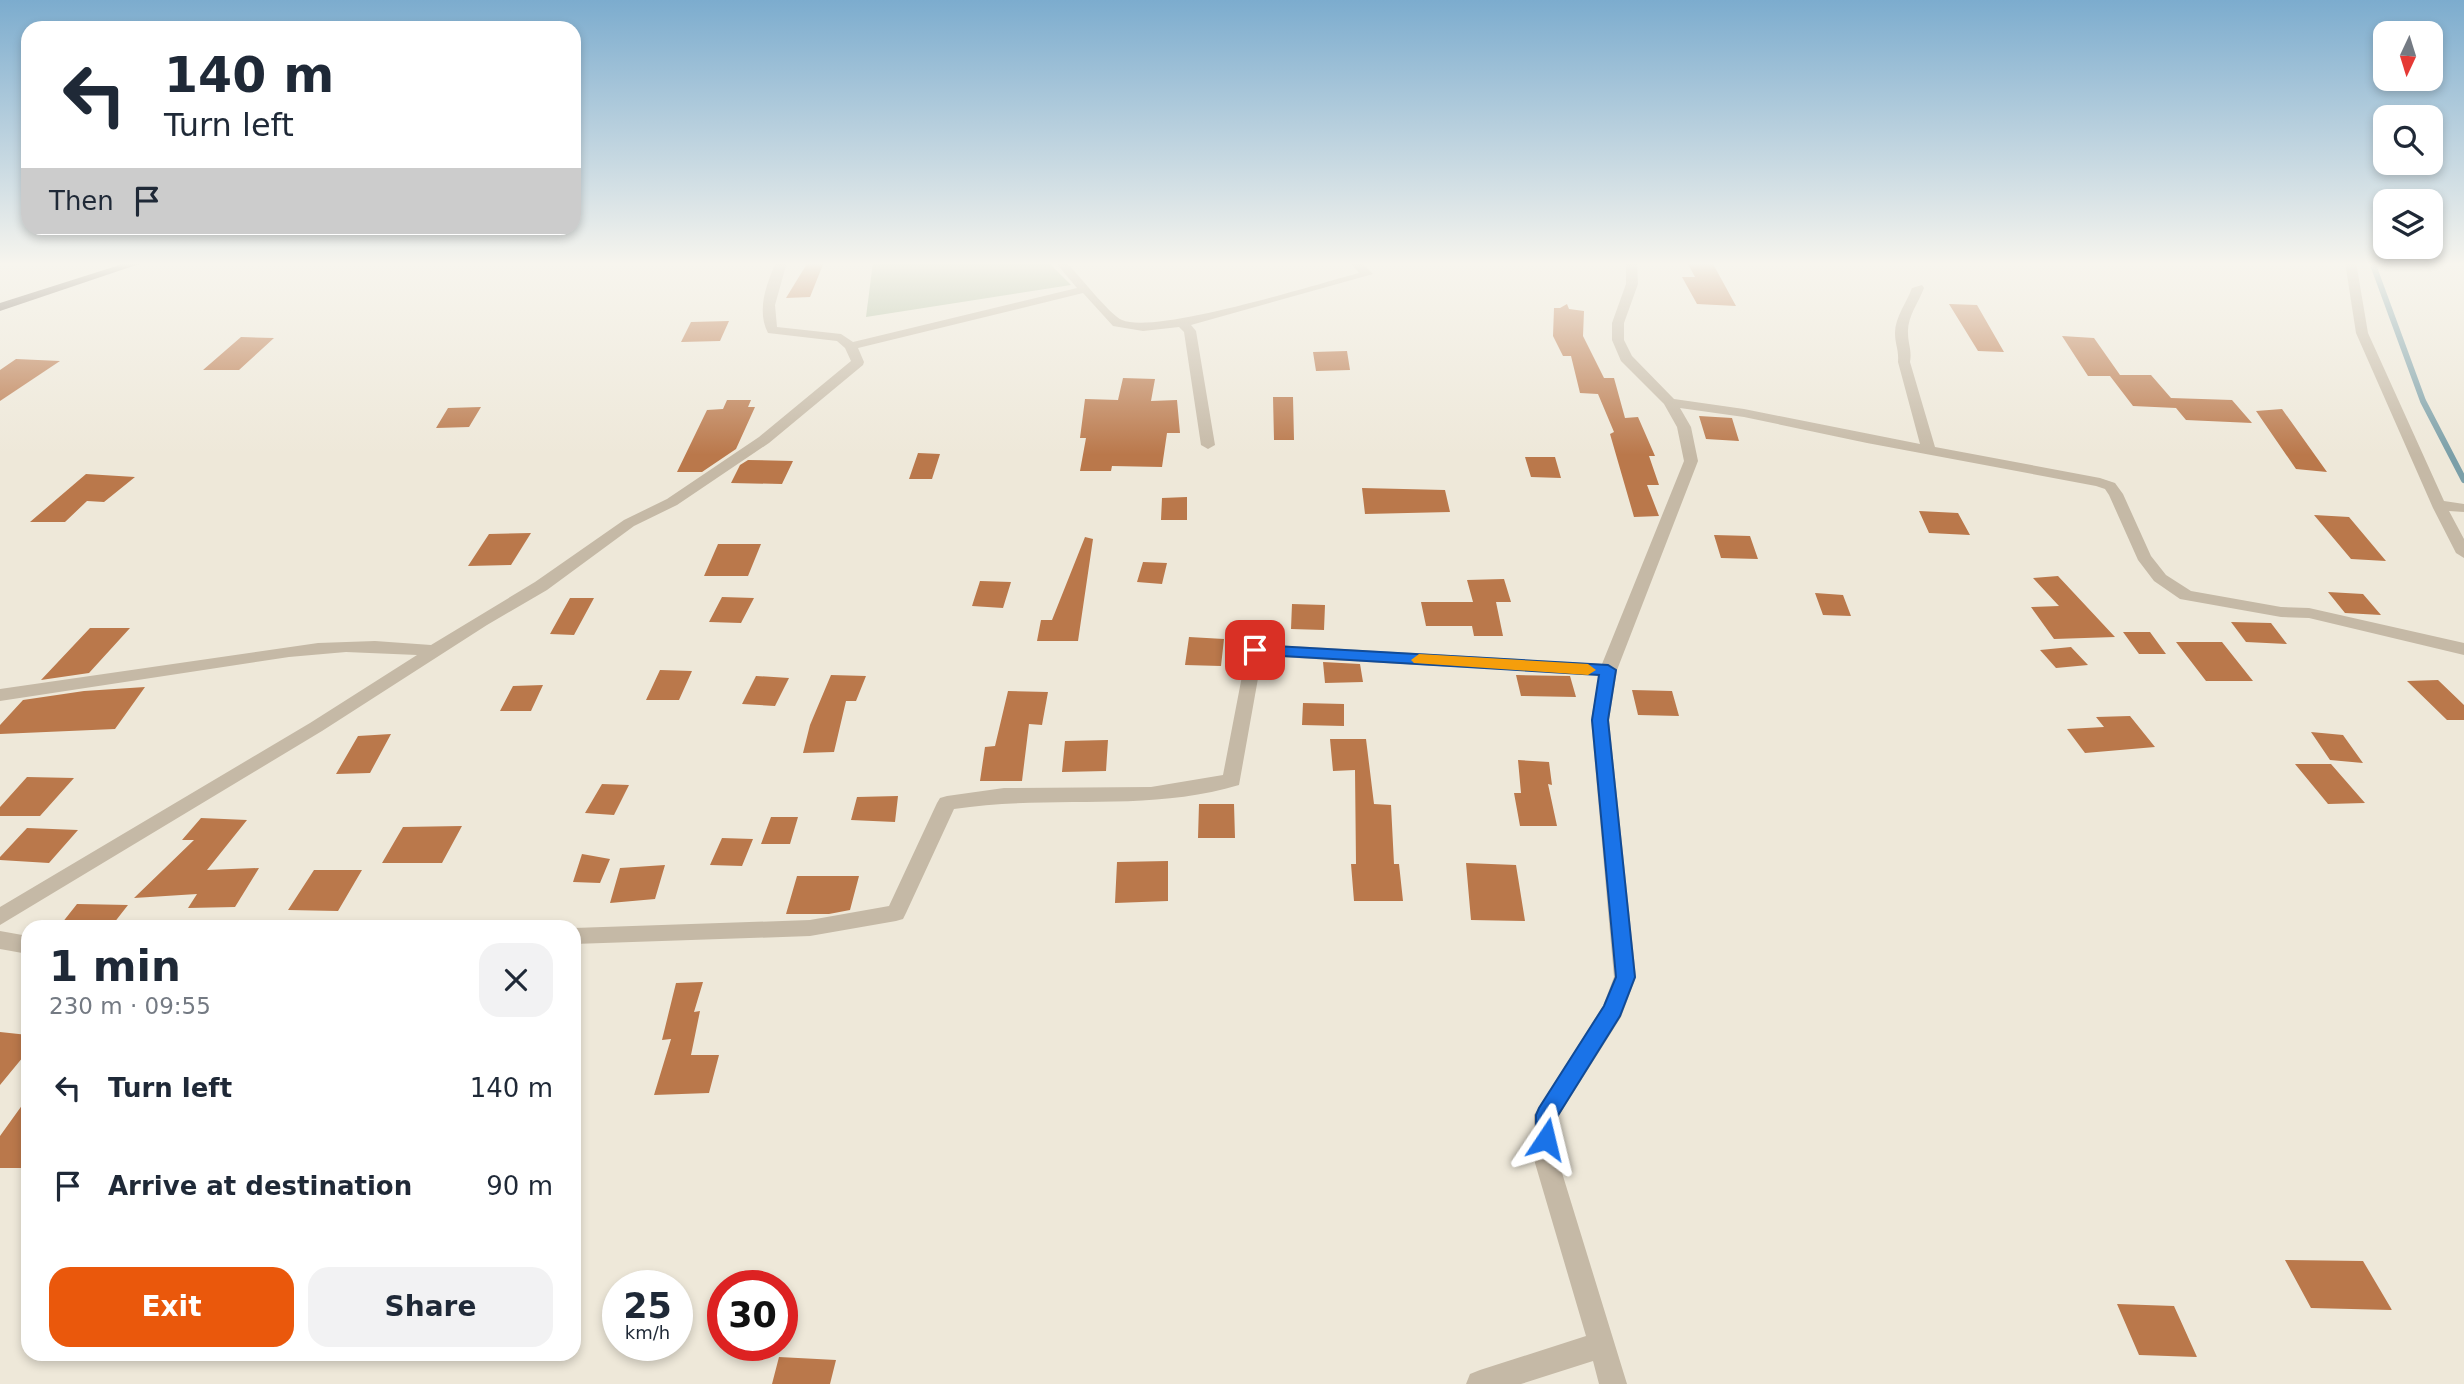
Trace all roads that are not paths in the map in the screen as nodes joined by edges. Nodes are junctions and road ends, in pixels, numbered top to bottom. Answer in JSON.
{"nodes":[{"id":1,"x":770,"y":327,"type":"edge"},
{"id":2,"x":931,"y":327,"type":"edge"},
{"id":3,"x":1186,"y":327,"type":"edge"},
{"id":4,"x":1618,"y":327,"type":"edge"},
{"id":5,"x":1902,"y":327,"type":"edge"},
{"id":6,"x":2361,"y":327,"type":"edge"},
{"id":7,"x":851,"y":346,"type":"junction"},
{"id":8,"x":1670,"y":402,"type":"junction"},
{"id":9,"x":1208,"y":445,"type":"dead end"},
{"id":10,"x":1928,"y":449,"type":"junction"},
{"id":11,"x":2439,"y":505,"type":"junction"},
{"id":12,"x":2460,"y":508,"type":"edge"},
{"id":13,"x":2464,"y":553,"type":"edge"},
{"id":14,"x":2464,"y":649,"type":"edge"},
{"id":15,"x":435,"y":651,"type":"junction"},
{"id":16,"x":1608,"y":670,"type":"junction"},
{"id":17,"x":0,"y":695,"type":"edge"},
{"id":18,"x":0,"y":917,"type":"edge"},
{"id":19,"x":581,"y":936,"type":"edge"},
{"id":20,"x":0,"y":940,"type":"edge"},
{"id":21,"x":21,"y":944,"type":"edge"},
{"id":22,"x":1603,"y":1344,"type":"junction"},
{"id":23,"x":1480,"y":1384,"type":"edge"},
{"id":24,"x":1614,"y":1384,"type":"edge"}],
"edges":[{"from":1,"to":7,"type":"street"},
{"from":2,"to":7,"type":"street"},
{"from":3,"to":9,"type":"street"},
{"from":4,"to":8,"type":"street"},
{"from":5,"to":10,"type":"street"},
{"from":6,"to":11,"type":"street"},
{"from":7,"to":15,"type":"street"},
{"from":8,"to":10,"type":"street"},
{"from":8,"to":16,"type":"street"},
{"from":10,"to":14,"type":"street"},
{"from":11,"to":12,"type":"street"},
{"from":11,"to":13,"type":"street"},
{"from":15,"to":17,"type":"street"},
{"from":15,"to":18,"type":"street"},
{"from":16,"to":19,"type":"street"},
{"from":16,"to":22,"type":"street"},
{"from":20,"to":21,"type":"street"},
{"from":22,"to":23,"type":"street"},
{"from":22,"to":24,"type":"street"}]}
